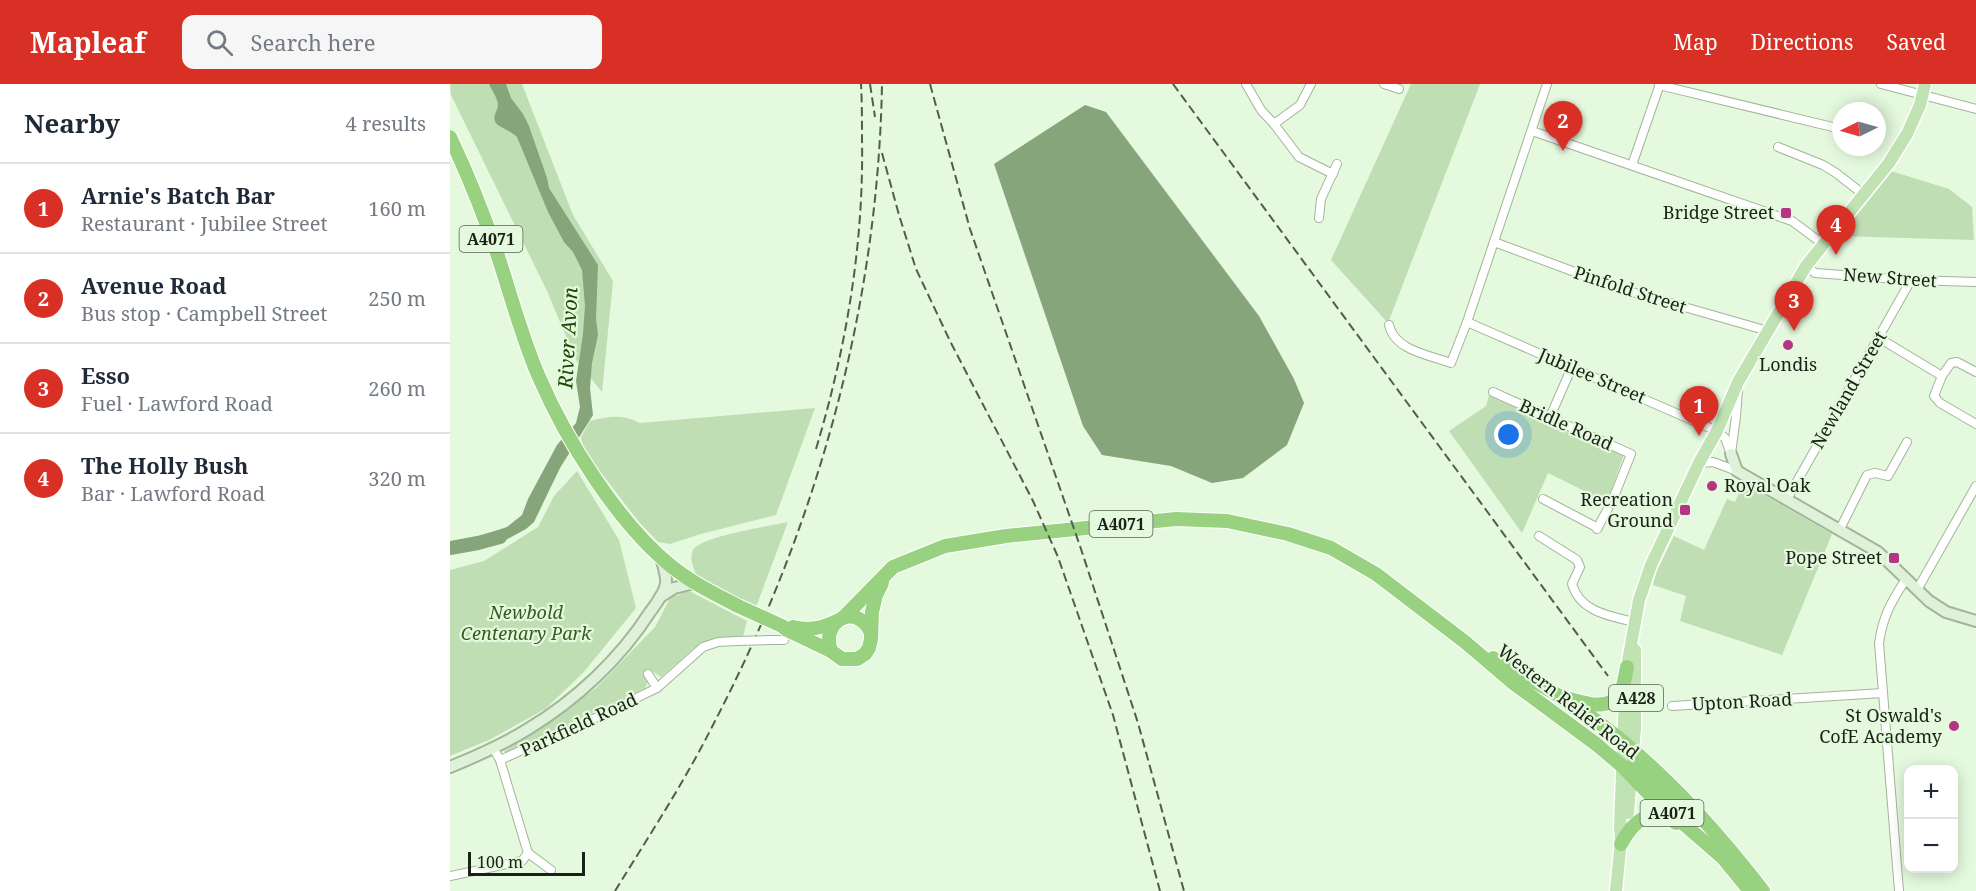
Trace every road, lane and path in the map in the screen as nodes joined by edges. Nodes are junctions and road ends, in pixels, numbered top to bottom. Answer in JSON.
{"nodes":[{"id":1,"x":1246,"y":84,"type":"edge"},
{"id":2,"x":1311,"y":84,"type":"edge"},
{"id":3,"x":1386,"y":84,"type":"edge"},
{"id":4,"x":1547,"y":84,"type":"edge"},
{"id":5,"x":1881,"y":84,"type":"edge"},
{"id":6,"x":1660,"y":85,"type":"edge"},
{"id":7,"x":1399,"y":88,"type":"dead end"},
{"id":8,"x":1924,"y":89,"type":"edge"},
{"id":9,"x":1976,"y":109,"type":"edge"},
{"id":10,"x":1274,"y":124,"type":"junction"},
{"id":11,"x":1832,"y":127,"type":"edge"},
{"id":12,"x":1532,"y":131,"type":"junction"},
{"id":13,"x":450,"y":137,"type":"edge"},
{"id":14,"x":1778,"y":147,"type":"dead end"},
{"id":15,"x":1337,"y":164,"type":"dead end"},
{"id":16,"x":1632,"y":165,"type":"junction"},
{"id":17,"x":1333,"y":174,"type":"junction"},
{"id":18,"x":1863,"y":194,"type":"junction"},
{"id":19,"x":1319,"y":218,"type":"dead end"},
{"id":20,"x":1494,"y":242,"type":"junction"},
{"id":21,"x":1823,"y":244,"type":"junction"},
{"id":22,"x":1806,"y":266,"type":"junction"},
{"id":23,"x":1911,"y":280,"type":"junction"},
{"id":24,"x":1976,"y":282,"type":"edge"},
{"id":25,"x":1467,"y":322,"type":"junction"},
{"id":26,"x":1389,"y":326,"type":"dead end"},
{"id":27,"x":1768,"y":331,"type":"junction"},
{"id":28,"x":1879,"y":338,"type":"junction"},
{"id":29,"x":1571,"y":369,"type":"junction"},
{"id":30,"x":1976,"y":372,"type":"edge"},
{"id":31,"x":1942,"y":376,"type":"junction"},
{"id":32,"x":1738,"y":382,"type":"junction"},
{"id":33,"x":1493,"y":392,"type":"dead end"},
{"id":34,"x":1550,"y":417,"type":"junction"},
{"id":35,"x":1976,"y":424,"type":"edge"},
{"id":36,"x":1717,"y":431,"type":"junction"},
{"id":37,"x":1907,"y":442,"type":"dead end"},
{"id":38,"x":1731,"y":454,"type":"junction"},
{"id":39,"x":1699,"y":463,"type":"junction"},
{"id":40,"x":1737,"y":471,"type":"junction"},
{"id":41,"x":1976,"y":486,"type":"edge"},
{"id":42,"x":1543,"y":499,"type":"dead end"},
{"id":43,"x":1787,"y":499,"type":"junction"},
{"id":44,"x":1840,"y":529,"type":"junction"},
{"id":45,"x":1539,"y":536,"type":"dead end"},
{"id":46,"x":661,"y":557,"type":"junction"},
{"id":47,"x":888,"y":571,"type":"junction"},
{"id":48,"x":1906,"y":579,"type":"junction"},
{"id":49,"x":695,"y":583,"type":"junction"},
{"id":50,"x":1917,"y":590,"type":"junction"},
{"id":51,"x":659,"y":597,"type":"junction"},
{"id":52,"x":840,"y":619,"type":"junction"},
{"id":53,"x":1976,"y":621,"type":"edge"},
{"id":54,"x":1634,"y":626,"type":"junction"},
{"id":55,"x":785,"y":631,"type":"junction"},
{"id":56,"x":872,"y":634,"type":"junction"},
{"id":57,"x":1465,"y":642,"type":"junction"},
{"id":58,"x":831,"y":651,"type":"junction"},
{"id":59,"x":1502,"y":664,"type":"junction"},
{"id":60,"x":1627,"y":667,"type":"junction"},
{"id":61,"x":648,"y":674,"type":"dead end"},
{"id":62,"x":657,"y":688,"type":"junction"},
{"id":63,"x":1883,"y":693,"type":"junction"},
{"id":64,"x":1559,"y":696,"type":"junction"},
{"id":65,"x":1672,"y":706,"type":"dead end"},
{"id":66,"x":493,"y":748,"type":"junction"},
{"id":67,"x":500,"y":760,"type":"junction"},
{"id":68,"x":1628,"y":760,"type":"junction"},
{"id":69,"x":450,"y":767,"type":"edge"},
{"id":70,"x":1621,"y":842,"type":"junction"},
{"id":71,"x":528,"y":853,"type":"junction"},
{"id":72,"x":1723,"y":858,"type":"junction"},
{"id":73,"x":551,"y":870,"type":"dead end"},
{"id":74,"x":450,"y":876,"type":"edge"},
{"id":75,"x":1616,"y":891,"type":"edge"},
{"id":76,"x":1750,"y":891,"type":"edge"},
{"id":77,"x":1763,"y":891,"type":"edge"},
{"id":78,"x":1899,"y":891,"type":"edge"}],
"edges":[{"from":1,"to":10,"type":"street"},
{"from":2,"to":10,"type":"street"},
{"from":3,"to":7,"type":"street"},
{"from":4,"to":12,"type":"street"},
{"from":5,"to":8,"type":"street"},
{"from":6,"to":11,"type":"street"},
{"from":6,"to":16,"type":"street"},
{"from":8,"to":9,"type":"street"},
{"from":8,"to":18,"type":"main road","number":"A428"},
{"from":10,"to":17,"type":"street"},
{"from":12,"to":16,"type":"street"},
{"from":12,"to":20,"type":"street"},
{"from":13,"to":46,"type":"highway","name":"Western Relief Road","number":"A4071"},
{"from":14,"to":18,"type":"street"},
{"from":15,"to":17,"type":"street"},
{"from":16,"to":21,"type":"street"},
{"from":17,"to":19,"type":"street"},
{"from":18,"to":21,"type":"main road","number":"A428"},
{"from":20,"to":25,"type":"street"},
{"from":20,"to":27,"type":"street","name":"Pinfold Street"},
{"from":21,"to":22,"type":"main road","number":"A428"},
{"from":22,"to":23,"type":"street","name":"New Street"},
{"from":22,"to":27,"type":"main road","number":"A428"},
{"from":23,"to":24,"type":"street","name":"New Street"},
{"from":23,"to":28,"type":"street","name":"Newland Street"},
{"from":25,"to":26,"type":"street"},
{"from":25,"to":29,"type":"street","name":"Jubilee Street"},
{"from":27,"to":32,"type":"main road","number":"A428"},
{"from":28,"to":31,"type":"street"},
{"from":28,"to":43,"type":"street","name":"Newland Street"},
{"from":29,"to":34,"type":"street"},
{"from":29,"to":36,"type":"street","name":"Jubilee Street"},
{"from":30,"to":31,"type":"street"},
{"from":31,"to":35,"type":"street"},
{"from":32,"to":36,"type":"main road","number":"A428"},
{"from":32,"to":38,"type":"street"},
{"from":33,"to":34,"type":"street","name":"Bridle Road"},
{"from":34,"to":42,"type":"street","name":"Bridle Road"},
{"from":36,"to":38,"type":"street"},
{"from":36,"to":39,"type":"main road","number":"A428"},
{"from":37,"to":44,"type":"street"},
{"from":38,"to":40,"type":"street"},
{"from":39,"to":40,"type":"street"},
{"from":39,"to":54,"type":"main road","number":"A428"},
{"from":40,"to":43,"type":"street"},
{"from":41,"to":50,"type":"street"},
{"from":43,"to":44,"type":"street"},
{"from":44,"to":48,"type":"street"},
{"from":45,"to":54,"type":"street"},
{"from":46,"to":49,"type":"highway","name":"Western Relief Road","number":"A4071"},
{"from":46,"to":51,"type":"street","name":"Parkfield Road"},
{"from":47,"to":52,"type":"highway","name":"Western Relief Road","number":"A4071"},
{"from":47,"to":56,"type":"highway","number":"A4071"},
{"from":47,"to":57,"type":"highway","name":"Western Relief Road","number":"A4071"},
{"from":48,"to":50,"type":"street"},
{"from":48,"to":63,"type":"street"},
{"from":49,"to":51,"type":"street"},
{"from":49,"to":55,"type":"highway","name":"Western Relief Road","number":"A4071","bridge":true},
{"from":50,"to":53,"type":"street"},
{"from":51,"to":66,"type":"street","name":"Parkfield Road"},
{"from":52,"to":55,"type":"highway","name":"Western Relief Road","number":"A4071"},
{"from":52,"to":56,"type":"highway"},
{"from":52,"to":58,"type":"highway","number":"A4071"},
{"from":54,"to":60,"type":"main road","number":"A428"},
{"from":54,"to":68,"type":"main road","number":"A428"},
{"from":55,"to":58,"type":"highway","name":"Western Relief Road","number":"A4071"},
{"from":55,"to":62,"type":"street","name":"Parkfield Road","bridge":true},
{"from":56,"to":58,"type":"highway","number":"A4071"},
{"from":57,"to":59,"type":"highway","name":"Western Relief Road","number":"A4071"},
{"from":57,"to":68,"type":"highway","name":"Western Relief Road","number":"A4071"},
{"from":59,"to":64,"type":"highway","name":"Western Relief Road","number":"A4071"},
{"from":59,"to":68,"type":"highway"},
{"from":60,"to":64,"type":"highway"},
{"from":60,"to":68,"type":"main road","number":"A428"},
{"from":61,"to":62,"type":"street","name":"Parkfield Road"},
{"from":62,"to":67,"type":"street","name":"Parkfield Road"},
{"from":63,"to":65,"type":"street","name":"Upton Road"},
{"from":63,"to":78,"type":"street"},
{"from":64,"to":68,"type":"highway","name":"Western Relief Road","number":"A4071"},
{"from":66,"to":67,"type":"street"},
{"from":66,"to":69,"type":"street","name":"Parkfield Road"},
{"from":67,"to":71,"type":"street"},
{"from":68,"to":70,"type":"main road","number":"A428"},
{"from":68,"to":72,"type":"highway","name":"Western Relief Road","number":"A4071"},
{"from":68,"to":77,"type":"highway","name":"Western Relief Road","number":"A4071"},
{"from":70,"to":72,"type":"highway"},
{"from":70,"to":75,"type":"main road","number":"A428"},
{"from":71,"to":73,"type":"street"},
{"from":71,"to":74,"type":"street"},
{"from":72,"to":76,"type":"highway","name":"Western Relief Road","number":"A4071"}]}
